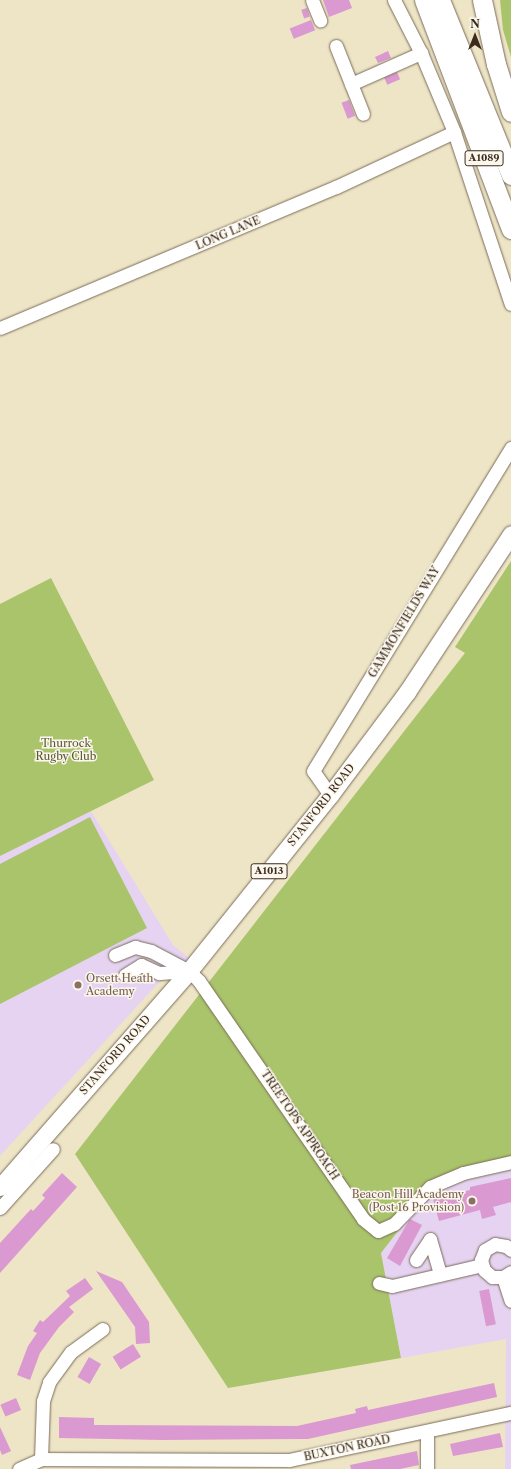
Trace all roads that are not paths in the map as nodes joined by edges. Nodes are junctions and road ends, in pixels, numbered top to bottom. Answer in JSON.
{"nodes":[{"id":1,"x":312,"y":0,"type":"edge"},
{"id":2,"x":394,"y":0,"type":"edge"},
{"id":3,"x":420,"y":0,"type":"edge"},
{"id":4,"x":424,"y":0,"type":"edge"},
{"id":5,"x":440,"y":0,"type":"edge"},
{"id":6,"x":482,"y":0,"type":"edge"},
{"id":7,"x":320,"y":20,"type":"dead end"},
{"id":8,"x":336,"y":46,"type":"dead end"},
{"id":9,"x":421,"y":53,"type":"junction"},
{"id":10,"x":351,"y":84,"type":"junction"},
{"id":11,"x":458,"y":86,"type":"junction"},
{"id":12,"x":511,"y":112,"type":"edge"},
{"id":13,"x":363,"y":114,"type":"dead end"},
{"id":14,"x":454,"y":132,"type":"junction"},
{"id":15,"x":511,"y":175,"type":"edge"},
{"id":16,"x":511,"y":229,"type":"edge"},
{"id":17,"x":511,"y":304,"type":"edge"},
{"id":18,"x":0,"y":328,"type":"edge"},
{"id":19,"x":511,"y":448,"type":"edge"},
{"id":20,"x":511,"y":534,"type":"edge"},
{"id":21,"x":330,"y":795,"type":"junction"},
{"id":22,"x":135,"y":947,"type":"junction"},
{"id":23,"x":115,"y":956,"type":"dead end"},
{"id":24,"x":141,"y":965,"type":"junction"},
{"id":25,"x":189,"y":971,"type":"junction"},
{"id":26,"x":125,"y":975,"type":"dead end"},
{"id":27,"x":53,"y":1149,"type":"dead end"},
{"id":28,"x":511,"y":1162,"type":"edge"},
{"id":29,"x":0,"y":1187,"type":"edge"},
{"id":30,"x":0,"y":1208,"type":"edge"},
{"id":31,"x":509,"y":1246,"type":"edge"},
{"id":32,"x":416,"y":1260,"type":"dead end"},
{"id":33,"x":482,"y":1265,"type":"junction"},
{"id":34,"x":507,"y":1274,"type":"edge"},
{"id":35,"x":440,"y":1275,"type":"junction"},
{"id":36,"x":379,"y":1283,"type":"dead end"},
{"id":37,"x":511,"y":1301,"type":"edge"},
{"id":38,"x":103,"y":1329,"type":"dead end"},
{"id":39,"x":509,"y":1414,"type":"edge"},
{"id":40,"x":426,"y":1432,"type":"junction"},
{"id":41,"x":41,"y":1459,"type":"junction"},
{"id":42,"x":140,"y":1464,"type":"edge"},
{"id":43,"x":289,"y":1465,"type":"edge"},
{"id":44,"x":19,"y":1469,"type":"edge"},
{"id":45,"x":427,"y":1469,"type":"edge"}],
"edges":[{"from":1,"to":7,"type":"street"},
{"from":2,"to":9,"type":"street"},
{"from":3,"to":11,"type":"highway"},
{"from":4,"to":11,"type":"highway"},
{"from":5,"to":15,"type":"highway"},
{"from":6,"to":12,"type":"highway"},
{"from":8,"to":10,"type":"street"},
{"from":9,"to":10,"type":"street"},
{"from":9,"to":14,"type":"street"},
{"from":10,"to":13,"type":"street"},
{"from":11,"to":16,"type":"highway","number":"A1089"},
{"from":14,"to":17,"type":"street"},
{"from":14,"to":18,"type":"street","name":"LONG LANE"},
{"from":19,"to":21,"type":"street","name":"GAMMONFIELDS WAY"},
{"from":20,"to":21,"type":"main road","name":"STANFORD ROAD","number":"A1013"},
{"from":21,"to":25,"type":"main road","name":"STANFORD ROAD","number":"A1013"},
{"from":22,"to":23,"type":"street"},
{"from":22,"to":24,"type":"street"},
{"from":22,"to":25,"type":"street"},
{"from":24,"to":25,"type":"street"},
{"from":24,"to":26,"type":"street"},
{"from":25,"to":28,"type":"street","name":"TREETOPS APPROACH"},
{"from":25,"to":29,"type":"main road","name":"STANFORD ROAD","number":"A1013"},
{"from":27,"to":30,"type":"street"},
{"from":31,"to":33,"type":"street"},
{"from":32,"to":35,"type":"street"},
{"from":33,"to":34,"type":"street"},
{"from":33,"to":35,"type":"street"},
{"from":34,"to":37,"type":"street"},
{"from":35,"to":36,"type":"street"},
{"from":38,"to":41,"type":"street"},
{"from":39,"to":40,"type":"street","name":"BUXTON ROAD"},
{"from":40,"to":43,"type":"street","name":"BUXTON ROAD"},
{"from":40,"to":45,"type":"street"},
{"from":41,"to":42,"type":"street","name":"BUXTON ROAD"},
{"from":41,"to":44,"type":"street","name":"BUXTON ROAD"},
{"from":42,"to":43,"type":"street","name":"BUXTON ROAD"}]}
